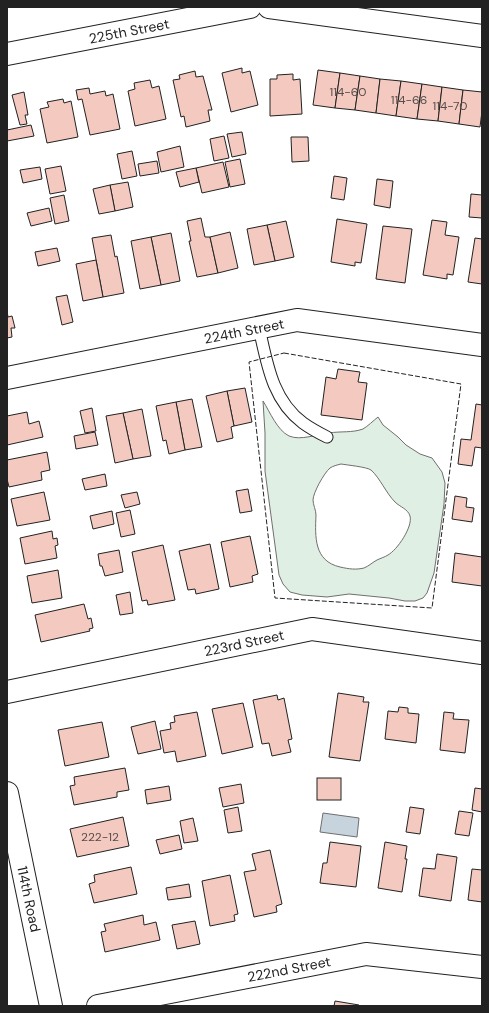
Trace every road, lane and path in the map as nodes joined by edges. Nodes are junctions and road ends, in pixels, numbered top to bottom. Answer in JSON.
{"nodes":[{"id":1,"x":250,"y":7,"type":"edge"},
{"id":2,"x":269,"y":7,"type":"edge"},
{"id":3,"x":482,"y":36,"type":"edge"},
{"id":4,"x":7,"y":54,"type":"edge"},
{"id":5,"x":259,"y":328,"type":"junction"},
{"id":6,"x":482,"y":345,"type":"edge"},
{"id":7,"x":7,"y":378,"type":"edge"},
{"id":8,"x":327,"y":437,"type":"dead end"},
{"id":9,"x":482,"y":653,"type":"edge"},
{"id":10,"x":7,"y":692,"type":"edge"},
{"id":11,"x":7,"y":793,"type":"edge"},
{"id":12,"x":482,"y":967,"type":"edge"},
{"id":13,"x":51,"y":1006,"type":"edge"},
{"id":14,"x":98,"y":1006,"type":"edge"}],
"edges":[{"from":1,"to":4,"type":"street","name":"225th Street"},
{"from":2,"to":3,"type":"street"},
{"from":5,"to":6,"type":"street","name":"224th Street"},
{"from":5,"to":7,"type":"street","name":"224th Street"},
{"from":5,"to":8,"type":"lane"},
{"from":9,"to":10,"type":"street","name":"223rd Street"},
{"from":11,"to":13,"type":"street","name":"114th Road"},
{"from":12,"to":14,"type":"street","name":"222nd Street"}]}
